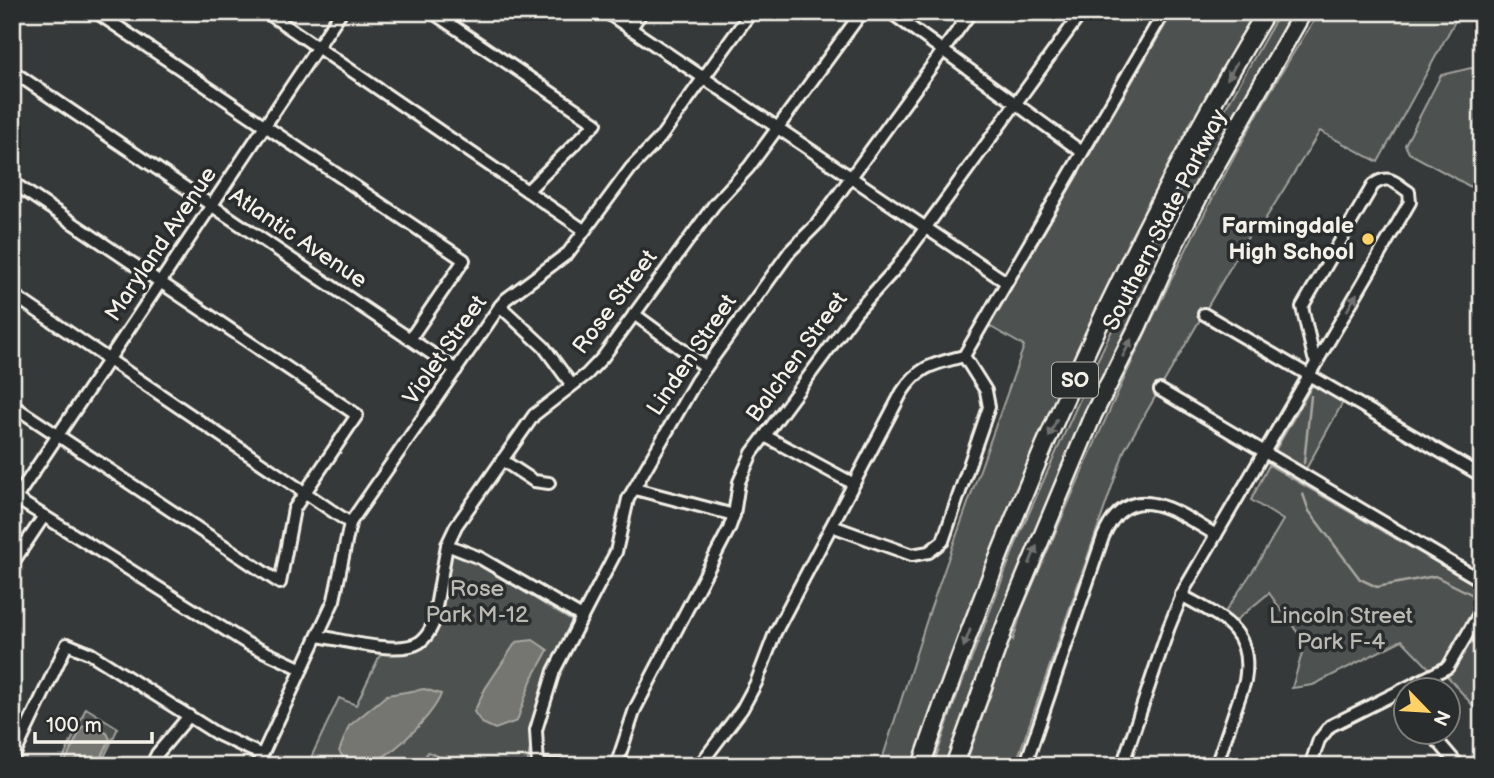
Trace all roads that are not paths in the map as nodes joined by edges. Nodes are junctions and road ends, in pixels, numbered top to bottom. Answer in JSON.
{"nodes":[{"id":1,"x":96,"y":12,"type":"edge"},
{"id":2,"x":266,"y":12,"type":"edge"},
{"id":3,"x":341,"y":12,"type":"edge"},
{"id":4,"x":432,"y":12,"type":"edge"},
{"id":5,"x":606,"y":12,"type":"edge"},
{"id":6,"x":642,"y":12,"type":"edge"},
{"id":7,"x":751,"y":12,"type":"edge"},
{"id":8,"x":862,"y":12,"type":"edge"},
{"id":9,"x":890,"y":12,"type":"edge"},
{"id":10,"x":971,"y":12,"type":"edge"},
{"id":11,"x":1082,"y":12,"type":"edge"},
{"id":12,"x":1164,"y":12,"type":"edge"},
{"id":13,"x":1266,"y":12,"type":"edge"},
{"id":14,"x":1303,"y":12,"type":"edge"},
{"id":15,"x":1311,"y":12,"type":"edge"},
{"id":16,"x":630,"y":29,"type":"junction"},
{"id":17,"x":318,"y":47,"type":"junction"},
{"id":18,"x":943,"y":51,"type":"junction"},
{"id":19,"x":1273,"y":63,"type":"junction"},
{"id":20,"x":12,"y":71,"type":"edge"},
{"id":21,"x":704,"y":78,"type":"junction"},
{"id":22,"x":1015,"y":103,"type":"junction"},
{"id":23,"x":265,"y":126,"type":"junction"},
{"id":24,"x":777,"y":128,"type":"junction"},
{"id":25,"x":1082,"y":152,"type":"junction"},
{"id":26,"x":851,"y":178,"type":"junction"},
{"id":27,"x":12,"y":182,"type":"edge"},
{"id":28,"x":527,"y":191,"type":"junction"},
{"id":29,"x":212,"y":205,"type":"junction"},
{"id":30,"x":925,"y":228,"type":"junction"},
{"id":31,"x":584,"y":230,"type":"junction"},
{"id":32,"x":161,"y":282,"type":"junction"},
{"id":33,"x":1006,"y":282,"type":"junction"},
{"id":34,"x":12,"y":294,"type":"edge"},
{"id":35,"x":500,"y":306,"type":"junction"},
{"id":36,"x":1204,"y":313,"type":"dead end"},
{"id":37,"x":634,"y":314,"type":"junction"},
{"id":38,"x":410,"y":339,"type":"junction"},
{"id":39,"x":964,"y":356,"type":"junction"},
{"id":40,"x":109,"y":359,"type":"junction"},
{"id":41,"x":1318,"y":362,"type":"junction"},
{"id":42,"x":706,"y":367,"type":"junction"},
{"id":43,"x":456,"y":370,"type":"junction"},
{"id":44,"x":1310,"y":376,"type":"junction"},
{"id":45,"x":571,"y":384,"type":"junction"},
{"id":46,"x":1160,"y":390,"type":"dead end"},
{"id":47,"x":12,"y":405,"type":"edge"},
{"id":48,"x":58,"y":436,"type":"junction"},
{"id":49,"x":765,"y":436,"type":"junction"},
{"id":50,"x":1265,"y":453,"type":"junction"},
{"id":51,"x":502,"y":460,"type":"junction"},
{"id":52,"x":1482,"y":476,"type":"edge"},
{"id":53,"x":549,"y":483,"type":"dead end"},
{"id":54,"x":854,"y":484,"type":"junction"},
{"id":55,"x":635,"y":489,"type":"junction"},
{"id":56,"x":305,"y":492,"type":"junction"},
{"id":57,"x":14,"y":497,"type":"edge"},
{"id":58,"x":734,"y":515,"type":"junction"},
{"id":59,"x":44,"y":516,"type":"junction"},
{"id":60,"x":350,"y":523,"type":"junction"},
{"id":61,"x":832,"y":526,"type":"junction"},
{"id":62,"x":1216,"y":535,"type":"junction"},
{"id":63,"x":447,"y":545,"type":"junction"},
{"id":64,"x":12,"y":564,"type":"edge"},
{"id":65,"x":1482,"y":581,"type":"edge"},
{"id":66,"x":1181,"y":595,"type":"junction"},
{"id":67,"x":1482,"y":609,"type":"edge"},
{"id":68,"x":582,"y":617,"type":"junction"},
{"id":69,"x":318,"y":636,"type":"junction"},
{"id":70,"x":302,"y":669,"type":"junction"},
{"id":71,"x":1434,"y":676,"type":"edge"},
{"id":72,"x":1392,"y":701,"type":"edge"},
{"id":73,"x":189,"y":716,"type":"junction"},
{"id":74,"x":1441,"y":746,"type":"edge"},
{"id":75,"x":262,"y":755,"type":"junction"},
{"id":76,"x":12,"y":760,"type":"edge"},
{"id":77,"x":151,"y":766,"type":"edge"},
{"id":78,"x":257,"y":766,"type":"edge"},
{"id":79,"x":538,"y":766,"type":"edge"},
{"id":80,"x":590,"y":766,"type":"edge"},
{"id":81,"x":616,"y":766,"type":"edge"},
{"id":82,"x":699,"y":766,"type":"edge"},
{"id":83,"x":921,"y":766,"type":"edge"},
{"id":84,"x":954,"y":766,"type":"edge"},
{"id":85,"x":1025,"y":766,"type":"edge"},
{"id":86,"x":1122,"y":766,"type":"edge"},
{"id":87,"x":1216,"y":766,"type":"edge"},
{"id":88,"x":1310,"y":766,"type":"edge"},
{"id":89,"x":1459,"y":766,"type":"edge"}],
"edges":[{"from":1,"to":23,"type":"street"},
{"from":2,"to":17,"type":"street"},
{"from":3,"to":17,"type":"street","name":"Maryland Avenue"},
{"from":4,"to":28,"type":"street"},
{"from":5,"to":16,"type":"street"},
{"from":6,"to":16,"type":"street"},
{"from":7,"to":21,"type":"street","name":"Violet Street"},
{"from":8,"to":24,"type":"street","name":"Rose Street"},
{"from":9,"to":18,"type":"street"},
{"from":10,"to":18,"type":"street","name":"Linden Street"},
{"from":11,"to":22,"type":"street","name":"Balchen Street"},
{"from":12,"to":25,"type":"street"},
{"from":13,"to":83,"type":"highway","name":"Southern State Parkway","number":"SO","one_way":true},
{"from":14,"to":19,"type":"highway","name":"Southern State Parkway","number":"SO"},
{"from":15,"to":19,"type":"highway"},
{"from":16,"to":21,"type":"street"},
{"from":17,"to":23,"type":"street","name":"Maryland Avenue"},
{"from":17,"to":28,"type":"street"},
{"from":18,"to":22,"type":"street"},
{"from":18,"to":26,"type":"street","name":"Linden Street"},
{"from":84,"to":19,"type":"highway","name":"Southern State Parkway","number":"SO","one_way":true},
{"from":20,"to":29,"type":"street","name":"Atlantic Avenue"},
{"from":21,"to":24,"type":"street"},
{"from":21,"to":31,"type":"street","name":"Violet Street"},
{"from":22,"to":25,"type":"street"},
{"from":22,"to":30,"type":"street","name":"Balchen Street"},
{"from":23,"to":29,"type":"street","name":"Maryland Avenue"},
{"from":23,"to":38,"type":"street"},
{"from":24,"to":26,"type":"street"},
{"from":24,"to":37,"type":"street","name":"Rose Street"},
{"from":25,"to":33,"type":"street"},
{"from":26,"to":30,"type":"street"},
{"from":26,"to":42,"type":"street","name":"Linden Street"},
{"from":27,"to":32,"type":"street"},
{"from":28,"to":31,"type":"street"},
{"from":29,"to":32,"type":"street","name":"Maryland Avenue"},
{"from":29,"to":38,"type":"street","name":"Atlantic Avenue"},
{"from":30,"to":33,"type":"street"},
{"from":30,"to":49,"type":"street","name":"Balchen Street"},
{"from":31,"to":35,"type":"street","name":"Violet Street"},
{"from":32,"to":40,"type":"street","name":"Maryland Avenue"},
{"from":32,"to":56,"type":"street"},
{"from":33,"to":39,"type":"street"},
{"from":34,"to":40,"type":"street"},
{"from":35,"to":43,"type":"street","name":"Violet Street"},
{"from":35,"to":45,"type":"street"},
{"from":36,"to":44,"type":"street"},
{"from":37,"to":42,"type":"street"},
{"from":37,"to":45,"type":"street","name":"Rose Street"},
{"from":38,"to":43,"type":"street","name":"Atlantic Avenue"},
{"from":39,"to":54,"type":"street"},
{"from":39,"to":61,"type":"street"},
{"from":40,"to":48,"type":"street","name":"Maryland Avenue"},
{"from":40,"to":56,"type":"street"},
{"from":41,"to":41,"type":"street","one_way":true},
{"from":41,"to":44,"type":"street"},
{"from":42,"to":55,"type":"street","name":"Linden Street"},
{"from":43,"to":60,"type":"street","name":"Violet Street"},
{"from":44,"to":50,"type":"street"},
{"from":44,"to":52,"type":"street"},
{"from":45,"to":51,"type":"street","name":"Rose Street"},
{"from":46,"to":50,"type":"street"},
{"from":47,"to":48,"type":"street"},
{"from":48,"to":56,"type":"street"},
{"from":48,"to":57,"type":"street","name":"Maryland Avenue"},
{"from":49,"to":54,"type":"street"},
{"from":49,"to":58,"type":"street","name":"Balchen Street"},
{"from":50,"to":62,"type":"street"},
{"from":50,"to":65,"type":"street"},
{"from":51,"to":53,"type":"street"},
{"from":51,"to":63,"type":"street","name":"Rose Street"},
{"from":54,"to":61,"type":"street"},
{"from":55,"to":58,"type":"street"},
{"from":55,"to":68,"type":"street","name":"Linden Street"},
{"from":56,"to":60,"type":"street"},
{"from":57,"to":59,"type":"street"},
{"from":58,"to":81,"type":"street","name":"Balchen Street"},
{"from":59,"to":64,"type":"street"},
{"from":59,"to":70,"type":"street"},
{"from":60,"to":69,"type":"street","name":"Violet Street"},
{"from":61,"to":82,"type":"street"},
{"from":62,"to":66,"type":"street"},
{"from":62,"to":85,"type":"street"},
{"from":63,"to":68,"type":"street"},
{"from":63,"to":69,"type":"street","name":"Rose Street"},
{"from":66,"to":86,"type":"street"},
{"from":66,"to":87,"type":"street"},
{"from":67,"to":71,"type":"street"},
{"from":68,"to":79,"type":"street","name":"Linden Street"},
{"from":69,"to":70,"type":"street","name":"Violet Street"},
{"from":70,"to":75,"type":"street","name":"Violet Street"},
{"from":72,"to":88,"type":"street"},
{"from":73,"to":75,"type":"street"},
{"from":73,"to":76,"type":"street"},
{"from":73,"to":77,"type":"street"},
{"from":74,"to":89,"type":"street"},
{"from":75,"to":78,"type":"street","name":"Violet Street"},
{"from":79,"to":80,"type":"street"}]}
